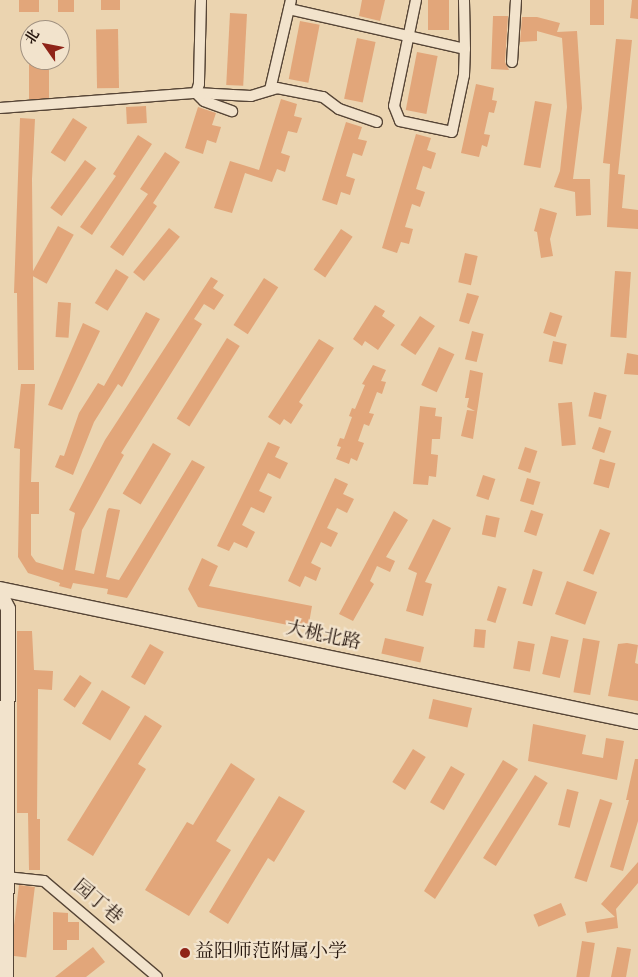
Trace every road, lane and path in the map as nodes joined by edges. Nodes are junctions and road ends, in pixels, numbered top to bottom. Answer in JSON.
{"nodes":[{"id":1,"x":202,"y":0,"type":"edge"},
{"id":2,"x":416,"y":0,"type":"edge"},
{"id":3,"x":464,"y":0,"type":"edge"},
{"id":4,"x":516,"y":0,"type":"edge"},
{"id":5,"x":290,"y":4,"type":"edge"},
{"id":6,"x":408,"y":36,"type":"junction"},
{"id":7,"x":465,"y":49,"type":"junction"},
{"id":8,"x":512,"y":62,"type":"dead end"},
{"id":9,"x":270,"y":90,"type":"junction"},
{"id":10,"x":196,"y":93,"type":"junction"},
{"id":11,"x":0,"y":108,"type":"edge"},
{"id":12,"x":232,"y":111,"type":"dead end"},
{"id":13,"x":377,"y":122,"type":"dead end"},
{"id":14,"x":0,"y":591,"type":"edge"},
{"id":15,"x":638,"y":722,"type":"edge"},
{"id":16,"x":6,"y":877,"type":"junction"},
{"id":17,"x":6,"y":977,"type":"edge"},
{"id":18,"x":157,"y":977,"type":"edge"}],
"edges":[{"from":1,"to":10,"type":"street"},
{"from":2,"to":6,"type":"street"},
{"from":3,"to":7,"type":"street"},
{"from":4,"to":8,"type":"street"},
{"from":5,"to":6,"type":"street"},
{"from":5,"to":9,"type":"street"},
{"from":6,"to":7,"type":"street"},
{"from":6,"to":7,"type":"street"},
{"from":9,"to":10,"type":"street"},
{"from":9,"to":13,"type":"street"},
{"from":10,"to":11,"type":"street"},
{"from":10,"to":12,"type":"street"},
{"from":14,"to":15,"type":"street","name":"大桃北路"},
{"from":14,"to":16,"type":"street"},
{"from":16,"to":17,"type":"street"},
{"from":16,"to":18,"type":"street","name":"园丁巷"}]}
